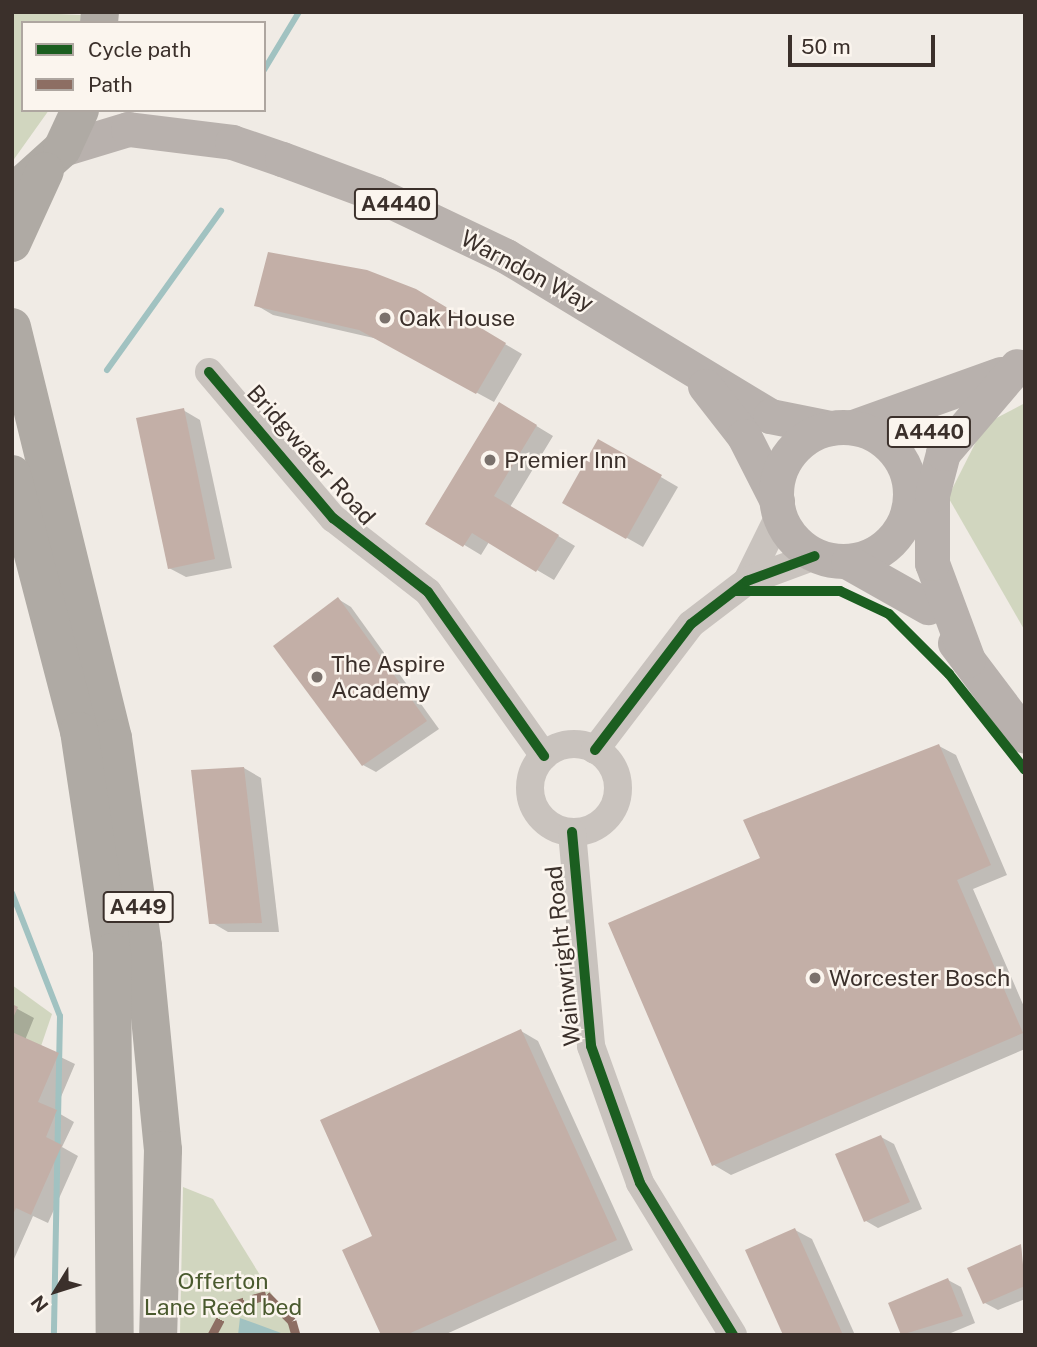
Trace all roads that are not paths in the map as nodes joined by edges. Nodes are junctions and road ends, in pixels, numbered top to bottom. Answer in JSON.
{"nodes":[{"id":1,"x":79,"y":112,"type":"edge"},
{"id":2,"x":180,"y":112,"type":"edge"},
{"id":3,"x":232,"y":142,"type":"junction"},
{"id":4,"x":55,"y":158,"type":"junction"},
{"id":5,"x":12,"y":194,"type":"edge"},
{"id":6,"x":12,"y":243,"type":"edge"},
{"id":7,"x":12,"y":327,"type":"edge"},
{"id":8,"x":1021,"y":365,"type":"edge"},
{"id":9,"x":209,"y":372,"type":"dead end"},
{"id":10,"x":694,"y":373,"type":"junction"},
{"id":11,"x":965,"y":391,"type":"junction"},
{"id":12,"x":842,"y":428,"type":"junction"},
{"id":13,"x":12,"y":474,"type":"edge"},
{"id":14,"x":910,"y":483,"type":"junction"},
{"id":15,"x":778,"y":507,"type":"junction"},
{"id":16,"x":903,"y":523,"type":"junction"},
{"id":17,"x":832,"y":559,"type":"junction"},
{"id":18,"x":747,"y":581,"type":"junction"},
{"id":19,"x":928,"y":607,"type":"junction"},
{"id":20,"x":968,"y":660,"type":"junction"},
{"id":21,"x":1025,"y":736,"type":"edge"},
{"id":22,"x":595,"y":750,"type":"junction"},
{"id":23,"x":544,"y":756,"type":"junction"},
{"id":24,"x":572,"y":832,"type":"junction"},
{"id":25,"x":115,"y":1335,"type":"edge"},
{"id":26,"x":158,"y":1335,"type":"edge"},
{"id":27,"x":733,"y":1335,"type":"edge"}],
"edges":[{"from":1,"to":4,"type":"highway"},
{"from":2,"to":3,"type":"main road","name":"Warndon Way","number":"A4440"},
{"from":3,"to":4,"type":"main road","name":"Warndon Way","number":"A4440"},
{"from":3,"to":10,"type":"main road","name":"Warndon Way","number":"A4440"},
{"from":4,"to":5,"type":"highway"},
{"from":4,"to":6,"type":"highway"},
{"from":7,"to":26,"type":"highway","number":"A449"},
{"from":8,"to":11,"type":"main road","number":"A4440"},
{"from":8,"to":20,"type":"main road"},
{"from":9,"to":23,"type":"street","name":"Bridgwater Road"},
{"from":10,"to":12,"type":"main road","name":"Warndon Way","number":"A4440"},
{"from":10,"to":15,"type":"main road","name":"Warndon Way","number":"A4440"},
{"from":11,"to":12,"type":"main road","number":"A4440"},
{"from":11,"to":14,"type":"main road","number":"A4440"},
{"from":12,"to":14,"type":"main road"},
{"from":12,"to":15,"type":"main road"},
{"from":13,"to":25,"type":"highway","number":"A449"},
{"from":14,"to":16,"type":"main road"},
{"from":15,"to":17,"type":"main road"},
{"from":15,"to":18,"type":"street"},
{"from":16,"to":17,"type":"main road"},
{"from":16,"to":19,"type":"main road"},
{"from":17,"to":18,"type":"street"},
{"from":17,"to":19,"type":"main road"},
{"from":18,"to":22,"type":"street"},
{"from":19,"to":20,"type":"main road"},
{"from":20,"to":21,"type":"main road"},
{"from":22,"to":23,"type":"street"},
{"from":22,"to":24,"type":"street","name":"Wainwright Road"},
{"from":23,"to":24,"type":"street","name":"Wainwright Road"},
{"from":24,"to":27,"type":"street","name":"Wainwright Road"}]}
